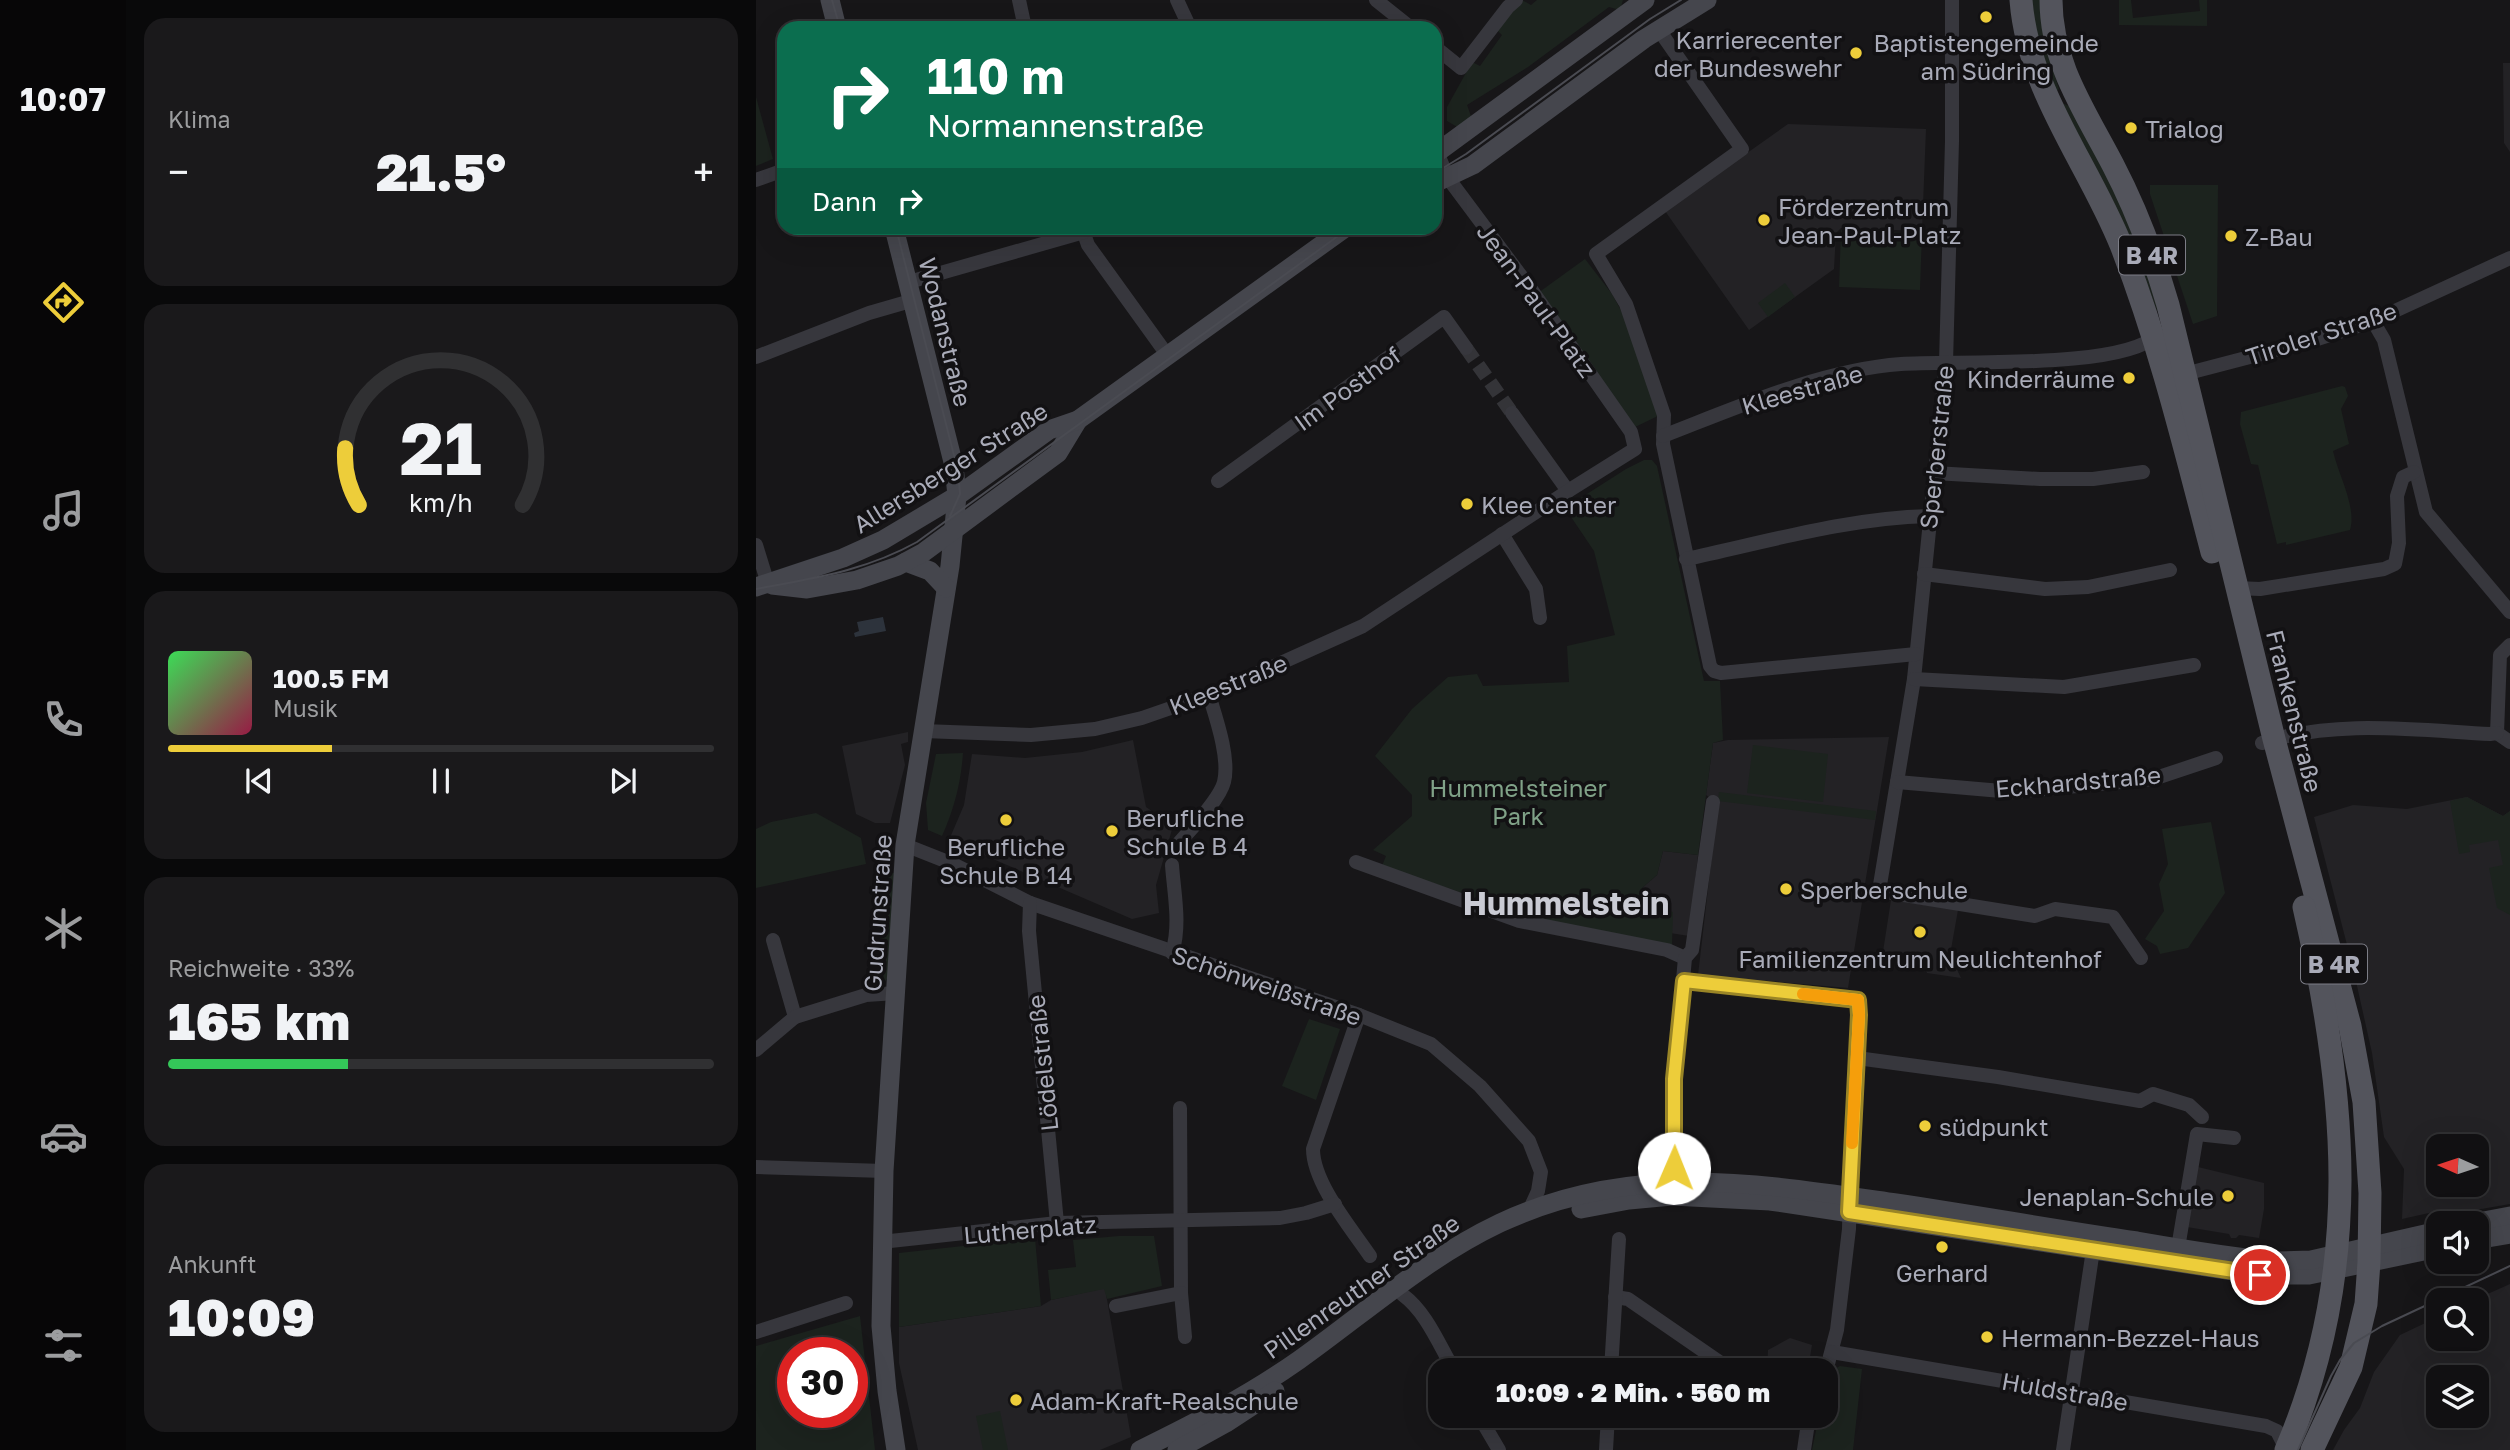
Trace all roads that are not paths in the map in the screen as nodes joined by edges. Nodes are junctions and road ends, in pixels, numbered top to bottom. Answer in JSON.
{"nodes":[{"id":1,"x":830,"y":0,"type":"edge"},
{"id":2,"x":1019,"y":0,"type":"edge"},
{"id":3,"x":1177,"y":0,"type":"edge"},
{"id":4,"x":1376,"y":0,"type":"edge"},
{"id":5,"x":1516,"y":0,"type":"edge"},
{"id":6,"x":1707,"y":0,"type":"edge"},
{"id":7,"x":1952,"y":0,"type":"edge"},
{"id":8,"x":2021,"y":0,"type":"edge"},
{"id":9,"x":2051,"y":0,"type":"edge"},
{"id":10,"x":1640,"y":2,"type":"edge"},
{"id":11,"x":835,"y":21,"type":"edge"},
{"id":12,"x":1024,"y":21,"type":"edge"},
{"id":13,"x":1187,"y":21,"type":"edge"},
{"id":14,"x":1402,"y":21,"type":"edge"},
{"id":15,"x":1659,"y":30,"type":"junction"},
{"id":16,"x":1442,"y":53,"type":"edge"},
{"id":17,"x":2075,"y":95,"type":"junction"},
{"id":18,"x":2052,"y":110,"type":"junction"},
{"id":19,"x":1442,"y":149,"type":"edge"},
{"id":20,"x":777,"y":172,"type":"edge"},
{"id":21,"x":1442,"y":179,"type":"edge"},
{"id":22,"x":756,"y":180,"type":"edge"},
{"id":23,"x":1442,"y":181,"type":"edge"},
{"id":24,"x":896,"y":235,"type":"edge"},
{"id":25,"x":1068,"y":235,"type":"edge"},
{"id":26,"x":1086,"y":235,"type":"edge"},
{"id":27,"x":1335,"y":235,"type":"edge"},
{"id":28,"x":2510,"y":258,"type":"edge"},
{"id":29,"x":911,"y":291,"type":"junction"},
{"id":30,"x":2172,"y":320,"type":"junction"},
{"id":31,"x":2373,"y":321,"type":"junction"},
{"id":32,"x":2153,"y":338,"type":"junction"},
{"id":33,"x":1466,"y":348,"type":"tunnel mouth"},
{"id":34,"x":1168,"y":356,"type":"junction"},
{"id":35,"x":756,"y":357,"type":"edge"},
{"id":36,"x":1946,"y":363,"type":"junction"},
{"id":37,"x":2175,"y":377,"type":"junction"},
{"id":38,"x":1512,"y":412,"type":"tunnel mouth"},
{"id":39,"x":1078,"y":420,"type":"junction"},
{"id":40,"x":1664,"y":436,"type":"junction"},
{"id":41,"x":1635,"y":449,"type":"joint"},
{"id":42,"x":2143,"y":472,"type":"dead end"},
{"id":43,"x":2414,"y":472,"type":"junction"},
{"id":44,"x":1934,"y":473,"type":"junction"},
{"id":45,"x":1218,"y":481,"type":"dead end"},
{"id":46,"x":1568,"y":491,"type":"junction"},
{"id":47,"x":957,"y":496,"type":"junction"},
{"id":48,"x":1929,"y":516,"type":"junction"},
{"id":49,"x":954,"y":531,"type":"junction"},
{"id":50,"x":1502,"y":534,"type":"junction"},
{"id":51,"x":756,"y":545,"type":"edge"},
{"id":52,"x":1686,"y":559,"type":"junction"},
{"id":53,"x":906,"y":562,"type":"junction"},
{"id":54,"x":2170,"y":570,"type":"dead end"},
{"id":55,"x":1924,"y":574,"type":"junction"},
{"id":56,"x":762,"y":586,"type":"edge"},
{"id":57,"x":946,"y":588,"type":"junction"},
{"id":58,"x":2236,"y":588,"type":"junction"},
{"id":59,"x":2510,"y":612,"type":"edge"},
{"id":60,"x":1539,"y":618,"type":"dead end"},
{"id":61,"x":2510,"y":645,"type":"edge"},
{"id":62,"x":1916,"y":654,"type":"junction"},
{"id":63,"x":2194,"y":665,"type":"dead end"},
{"id":64,"x":1914,"y":679,"type":"junction"},
{"id":65,"x":1209,"y":695,"type":"junction"},
{"id":66,"x":923,"y":731,"type":"junction"},
{"id":67,"x":2497,"y":733,"type":"junction"},
{"id":68,"x":2268,"y":741,"type":"junction"},
{"id":69,"x":2510,"y":742,"type":"edge"},
{"id":70,"x":2216,"y":758,"type":"dead end"},
{"id":71,"x":1897,"y":782,"type":"junction"},
{"id":72,"x":1713,"y":802,"type":"dead end"},
{"id":73,"x":1178,"y":844,"type":"dead end"},
{"id":74,"x":905,"y":845,"type":"junction"},
{"id":75,"x":1356,"y":862,"type":"dead end"},
{"id":76,"x":1172,"y":865,"type":"dead end"},
{"id":77,"x":1030,"y":903,"type":"junction"},
{"id":78,"x":773,"y":940,"type":"dead end"},
{"id":79,"x":1171,"y":953,"type":"junction"},
{"id":80,"x":1685,"y":958,"type":"junction"},
{"id":81,"x":2141,"y":958,"type":"dead end"},
{"id":82,"x":1684,"y":981,"type":"junction"},
{"id":83,"x":896,"y":993,"type":"junction"},
{"id":84,"x":1359,"y":1015,"type":"junction"},
{"id":85,"x":795,"y":1017,"type":"junction"},
{"id":86,"x":756,"y":1050,"type":"edge"},
{"id":87,"x":1857,"y":1058,"type":"junction"},
{"id":88,"x":1180,"y":1108,"type":"dead end"},
{"id":89,"x":2202,"y":1117,"type":"dead end"},
{"id":90,"x":2234,"y":1138,"type":"dead end"},
{"id":91,"x":756,"y":1167,"type":"edge"},
{"id":92,"x":884,"y":1171,"type":"junction"},
{"id":93,"x":1673,"y":1181,"type":"junction"},
{"id":94,"x":1335,"y":1204,"type":"junction"},
{"id":95,"x":1849,"y":1204,"type":"junction"},
{"id":96,"x":1528,"y":1211,"type":"junction"},
{"id":97,"x":2510,"y":1216,"type":"edge"},
{"id":98,"x":2489,"y":1220,"type":"edge"},
{"id":99,"x":1180,"y":1222,"type":"junction"},
{"id":100,"x":1057,"y":1223,"type":"junction"},
{"id":101,"x":2510,"y":1234,"type":"edge"},
{"id":102,"x":2426,"y":1235,"type":"edge"},
{"id":103,"x":2489,"y":1238,"type":"edge"},
{"id":104,"x":1619,"y":1239,"type":"dead end"},
{"id":105,"x":881,"y":1242,"type":"junction"},
{"id":106,"x":2178,"y":1248,"type":"junction"},
{"id":107,"x":2426,"y":1249,"type":"edge"},
{"id":108,"x":2093,"y":1250,"type":"junction"},
{"id":109,"x":2369,"y":1254,"type":"junction"},
{"id":110,"x":1370,"y":1256,"type":"dead end"},
{"id":111,"x":2336,"y":1262,"type":"junction"},
{"id":112,"x":1181,"y":1293,"type":"junction"},
{"id":113,"x":1403,"y":1295,"type":"junction"},
{"id":114,"x":1615,"y":1297,"type":"junction"},
{"id":115,"x":846,"y":1303,"type":"dead end"},
{"id":116,"x":1116,"y":1306,"type":"dead end"},
{"id":117,"x":756,"y":1332,"type":"edge"},
{"id":118,"x":1185,"y":1337,"type":"dead end"},
{"id":119,"x":1832,"y":1352,"type":"junction"},
{"id":120,"x":1447,"y":1358,"type":"edge"},
{"id":121,"x":1612,"y":1358,"type":"edge"},
{"id":122,"x":1714,"y":1358,"type":"edge"},
{"id":123,"x":1830,"y":1358,"type":"edge"},
{"id":124,"x":2072,"y":1392,"type":"junction"},
{"id":125,"x":1486,"y":1428,"type":"edge"},
{"id":126,"x":1607,"y":1428,"type":"edge"},
{"id":127,"x":1807,"y":1428,"type":"edge"},
{"id":128,"x":2286,"y":1449,"type":"edge"},
{"id":129,"x":896,"y":1450,"type":"edge"},
{"id":130,"x":1140,"y":1450,"type":"edge"},
{"id":131,"x":1177,"y":1450,"type":"edge"},
{"id":132,"x":1499,"y":1450,"type":"edge"},
{"id":133,"x":1606,"y":1450,"type":"edge"},
{"id":134,"x":1804,"y":1450,"type":"edge"},
{"id":135,"x":2063,"y":1450,"type":"edge"},
{"id":136,"x":2312,"y":1450,"type":"edge"}],
"edges":[{"from":1,"to":11,"type":"main road"},
{"from":2,"to":12,"type":"street"},
{"from":3,"to":13,"type":"street"},
{"from":4,"to":14,"type":"street"},
{"from":5,"to":16,"type":"street"},
{"from":6,"to":15,"type":"main road"},
{"from":7,"to":36,"type":"street","name":"Sperberstraße"},
{"from":8,"to":18,"type":"main road","name":"Frankenstraße","number":"B 4R"},
{"from":9,"to":17,"type":"main road","name":"Frankenstraße","number":"B 4R"},
{"from":10,"to":19,"type":"main road"},
{"from":15,"to":21,"type":"main road"},
{"from":15,"to":40,"type":"street"},
{"from":17,"to":18,"type":"main road"},
{"from":17,"to":30,"type":"main road","name":"Frankenstraße","number":"B 4R"},
{"from":18,"to":32,"type":"main road","name":"Frankenstraße","number":"B 4R"},
{"from":20,"to":22,"type":"street"},
{"from":23,"to":41,"type":"street","name":"Jean-Paul-Platz"},
{"from":24,"to":29,"type":"main road","name":"Wodanstraße"},
{"from":25,"to":29,"type":"street"},
{"from":26,"to":34,"type":"street"},
{"from":27,"to":34,"type":"main road","name":"Allersberger Straße"},
{"from":28,"to":31,"type":"street","name":"Tiroler Straße"},
{"from":29,"to":35,"type":"street"},
{"from":29,"to":47,"type":"main road","name":"Wodanstraße"},
{"from":30,"to":32,"type":"street"},
{"from":30,"to":37,"type":"main road","name":"Frankenstraße","number":"B 4R"},
{"from":31,"to":37,"type":"street","name":"Tiroler Straße"},
{"from":31,"to":43,"type":"street"},
{"from":32,"to":36,"type":"street","name":"Kleestraße"},
{"from":32,"to":37,"type":"main road","name":"Frankenstraße","number":"B 4R"},
{"from":33,"to":45,"type":"street","name":"Im Posthof"},
{"from":34,"to":39,"type":"main road","name":"Allersberger Straße"},
{"from":36,"to":40,"type":"street","name":"Kleestraße"},
{"from":36,"to":44,"type":"street","name":"Sperberstraße"},
{"from":37,"to":58,"type":"main road","name":"Frankenstraße","number":"B 4R"},
{"from":37,"to":68,"type":"main road","name":"Frankenstraße","number":"B 4R"},
{"from":38,"to":46,"type":"street"},
{"from":39,"to":47,"type":"main road","name":"Allersberger Straße"},
{"from":39,"to":49,"type":"main road","name":"Allersberger Straße"},
{"from":40,"to":52,"type":"street"},
{"from":41,"to":46,"type":"street","name":"Kleestraße"},
{"from":42,"to":44,"type":"street"},
{"from":43,"to":58,"type":"street"},
{"from":43,"to":59,"type":"street"},
{"from":44,"to":48,"type":"street","name":"Sperberstraße"},
{"from":46,"to":50,"type":"street","name":"Kleestraße"},
{"from":47,"to":49,"type":"main road","name":"Wodanstraße"},
{"from":47,"to":56,"type":"main road","name":"Allersberger Straße"},
{"from":48,"to":52,"type":"street"},
{"from":48,"to":55,"type":"street","name":"Sperberstraße"},
{"from":49,"to":53,"type":"main road","name":"Allersberger Straße"},
{"from":49,"to":57,"type":"main road","name":"Gudrunstraße"},
{"from":50,"to":60,"type":"street"},
{"from":50,"to":65,"type":"street","name":"Kleestraße"},
{"from":51,"to":56,"type":"street"},
{"from":52,"to":62,"type":"street"},
{"from":53,"to":56,"type":"main road","name":"Allersberger Straße"},
{"from":53,"to":57,"type":"main road"},
{"from":54,"to":55,"type":"street"},
{"from":55,"to":62,"type":"street","name":"Sperberstraße"},
{"from":57,"to":66,"type":"main road","name":"Gudrunstraße"},
{"from":58,"to":68,"type":"main road","name":"Frankenstraße","number":"B 4R"},
{"from":61,"to":67,"type":"street"},
{"from":62,"to":64,"type":"street","name":"Sperberstraße"},
{"from":63,"to":64,"type":"street"},
{"from":64,"to":71,"type":"street","name":"Sperberstraße"},
{"from":65,"to":66,"type":"street","name":"Kleestraße"},
{"from":65,"to":73,"type":"street"},
{"from":66,"to":74,"type":"main road","name":"Gudrunstraße"},
{"from":67,"to":68,"type":"street"},
{"from":67,"to":69,"type":"street"},
{"from":68,"to":109,"type":"main road","name":"Frankenstraße","number":"B 4R"},
{"from":68,"to":111,"type":"main road","name":"Frankenstraße","number":"B 4R"},
{"from":70,"to":71,"type":"street","name":"Eckhardstraße"},
{"from":71,"to":81,"type":"street","name":"Sperberstraße"},
{"from":72,"to":80,"type":"street"},
{"from":74,"to":77,"type":"street","name":"Schönweißstraße"},
{"from":74,"to":83,"type":"main road","name":"Gudrunstraße"},
{"from":75,"to":80,"type":"street"},
{"from":76,"to":79,"type":"street"},
{"from":77,"to":79,"type":"street","name":"Schönweißstraße"},
{"from":77,"to":100,"type":"street","name":"Lödelstraße"},
{"from":78,"to":85,"type":"street"},
{"from":79,"to":84,"type":"street","name":"Schönweißstraße"},
{"from":80,"to":82,"type":"street"},
{"from":82,"to":87,"type":"street"},
{"from":82,"to":93,"type":"street"},
{"from":83,"to":85,"type":"street"},
{"from":83,"to":92,"type":"main road","name":"Gudrunstraße"},
{"from":84,"to":94,"type":"street"},
{"from":84,"to":96,"type":"street","name":"Schönweißstraße"},
{"from":85,"to":86,"type":"street"},
{"from":87,"to":89,"type":"street"},
{"from":87,"to":95,"type":"street"},
{"from":88,"to":99,"type":"street"},
{"from":90,"to":106,"type":"street"},
{"from":91,"to":92,"type":"street"},
{"from":92,"to":105,"type":"main road","name":"Gudrunstraße"},
{"from":93,"to":95,"type":"main road","name":"Pillenreuther Straße"},
{"from":93,"to":96,"type":"main road","name":"Pillenreuther Straße"},
{"from":94,"to":99,"type":"street","name":"Lutherplatz"},
{"from":94,"to":110,"type":"street"},
{"from":95,"to":106,"type":"main road","name":"Pillenreuther Straße"},
{"from":95,"to":108,"type":"main road","name":"Pillenreuther Straße"},
{"from":95,"to":113,"type":"main road","name":"Pillenreuther Straße"},
{"from":95,"to":119,"type":"street"},
{"from":96,"to":130,"type":"main road","name":"Pillenreuther Straße"},
{"from":97,"to":98,"type":"main road"},
{"from":99,"to":100,"type":"street","name":"Lutherplatz"},
{"from":99,"to":112,"type":"street"},
{"from":100,"to":105,"type":"street","name":"Lutherplatz"},
{"from":101,"to":103,"type":"main road"},
{"from":102,"to":109,"type":"main road"},
{"from":104,"to":114,"type":"street"},
{"from":105,"to":129,"type":"main road","name":"Gudrunstraße"},
{"from":106,"to":111,"type":"main road","name":"Pillenreuther Straße"},
{"from":107,"to":109,"type":"main road"},
{"from":108,"to":111,"type":"main road","name":"Pillenreuther Straße"},
{"from":108,"to":124,"type":"street"},
{"from":109,"to":111,"type":"main road","name":"Pillenreuther Straße"},
{"from":109,"to":136,"type":"main road","name":"Frankenstraße","number":"B 4R"},
{"from":111,"to":128,"type":"main road","name":"Frankenstraße","number":"B 4R"},
{"from":112,"to":116,"type":"street"},
{"from":112,"to":118,"type":"street"},
{"from":113,"to":120,"type":"street"},
{"from":113,"to":131,"type":"main road","name":"Pillenreuther Straße"},
{"from":114,"to":121,"type":"street"},
{"from":114,"to":122,"type":"street"},
{"from":115,"to":117,"type":"street"},
{"from":119,"to":123,"type":"street"},
{"from":119,"to":124,"type":"street","name":"Huldstraße"},
{"from":124,"to":128,"type":"street","name":"Huldstraße"},
{"from":124,"to":135,"type":"street"},
{"from":125,"to":132,"type":"street"},
{"from":126,"to":133,"type":"street"},
{"from":127,"to":134,"type":"street"}]}
